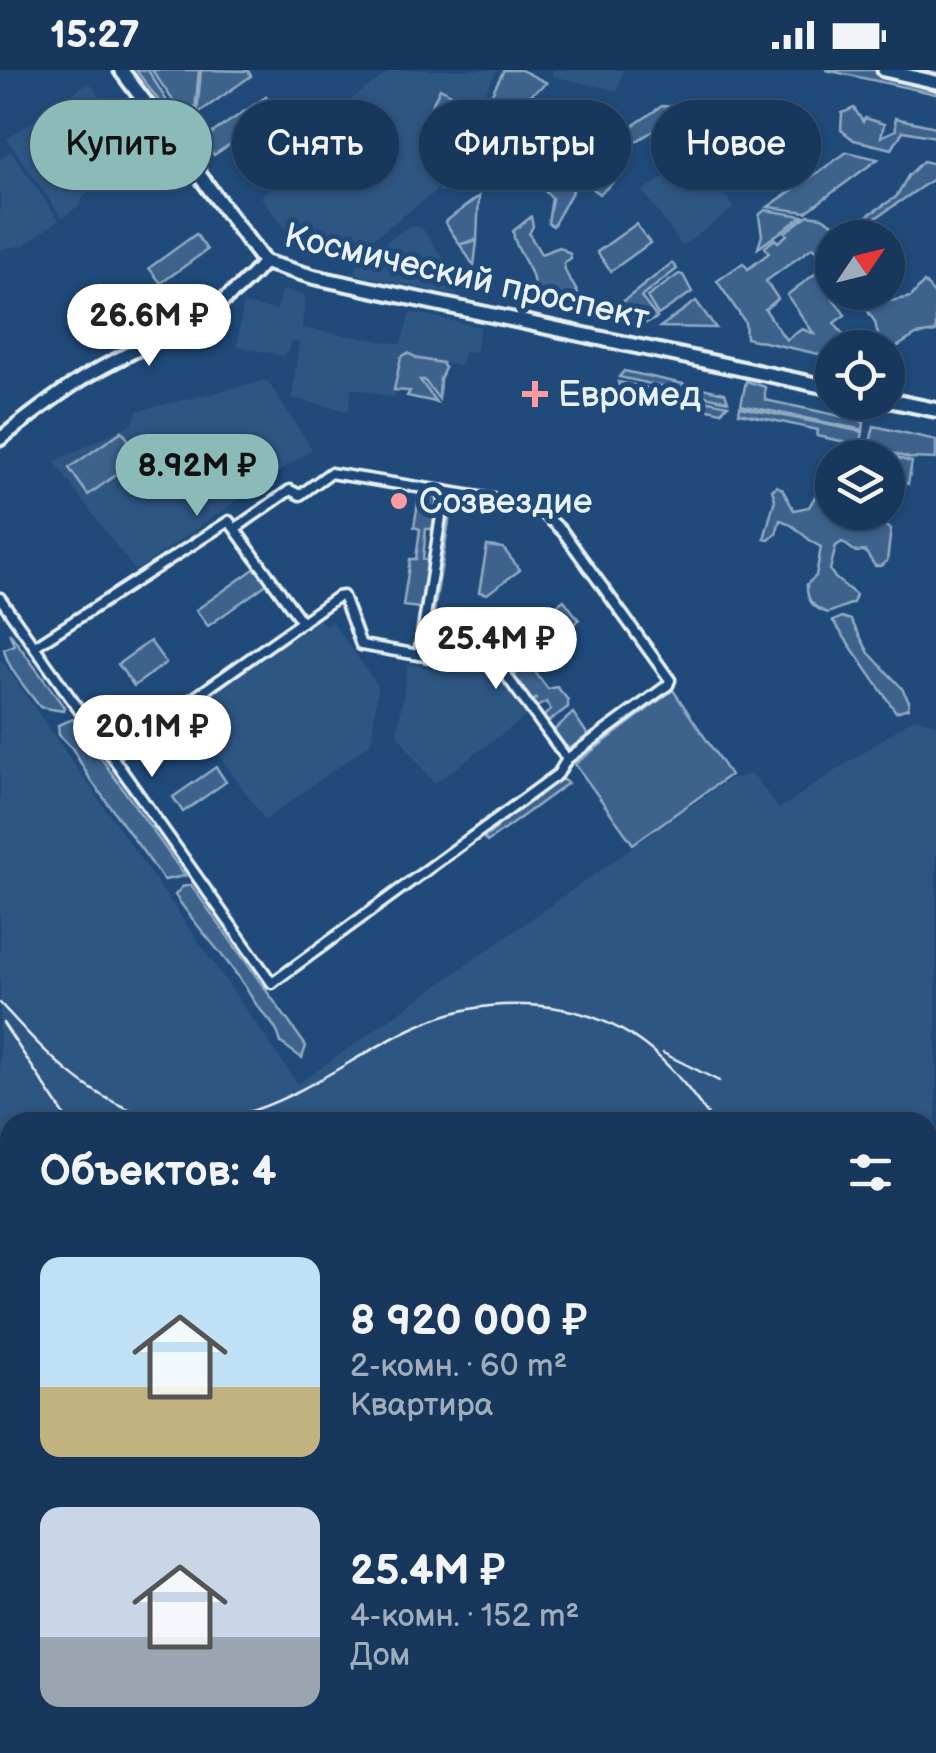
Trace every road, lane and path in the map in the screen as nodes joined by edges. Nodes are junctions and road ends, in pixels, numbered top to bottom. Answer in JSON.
{"nodes":[{"id":1,"x":121,"y":70,"type":"edge"},
{"id":2,"x":884,"y":70,"type":"edge"},
{"id":3,"x":936,"y":82,"type":"edge"},
{"id":4,"x":264,"y":262,"type":"junction"},
{"id":5,"x":815,"y":384,"type":"edge"},
{"id":6,"x":905,"y":404,"type":"edge"},
{"id":7,"x":936,"y":410,"type":"edge"},
{"id":8,"x":0,"y":439,"type":"edge"},
{"id":9,"x":445,"y":492,"type":"junction"},
{"id":10,"x":236,"y":528,"type":"junction"},
{"id":11,"x":0,"y":598,"type":"edge"},
{"id":12,"x":476,"y":618,"type":"dead end"},
{"id":13,"x":302,"y":622,"type":"junction"},
{"id":14,"x":35,"y":646,"type":"junction"},
{"id":15,"x":419,"y":655,"type":"junction"},
{"id":16,"x":454,"y":661,"type":"dead end"},
{"id":17,"x":112,"y":756,"type":"junction"},
{"id":18,"x":567,"y":759,"type":"junction"}],
"edges":[{"from":1,"to":4,"type":"main road","name":"Космический проспект"},
{"from":2,"to":3,"type":"main road"},
{"from":4,"to":5,"type":"main road","name":"Космический проспект"},
{"from":4,"to":8,"type":"main road"},
{"from":6,"to":7,"type":"main road"},
{"from":9,"to":10,"type":"street"},
{"from":9,"to":15,"type":"street"},
{"from":9,"to":18,"type":"street"},
{"from":10,"to":13,"type":"street"},
{"from":10,"to":14,"type":"street"},
{"from":11,"to":14,"type":"street"},
{"from":12,"to":18,"type":"street"},
{"from":13,"to":15,"type":"street"},
{"from":13,"to":17,"type":"street"},
{"from":14,"to":17,"type":"street"},
{"from":15,"to":16,"type":"street"},
{"from":17,"to":18,"type":"street"}]}
